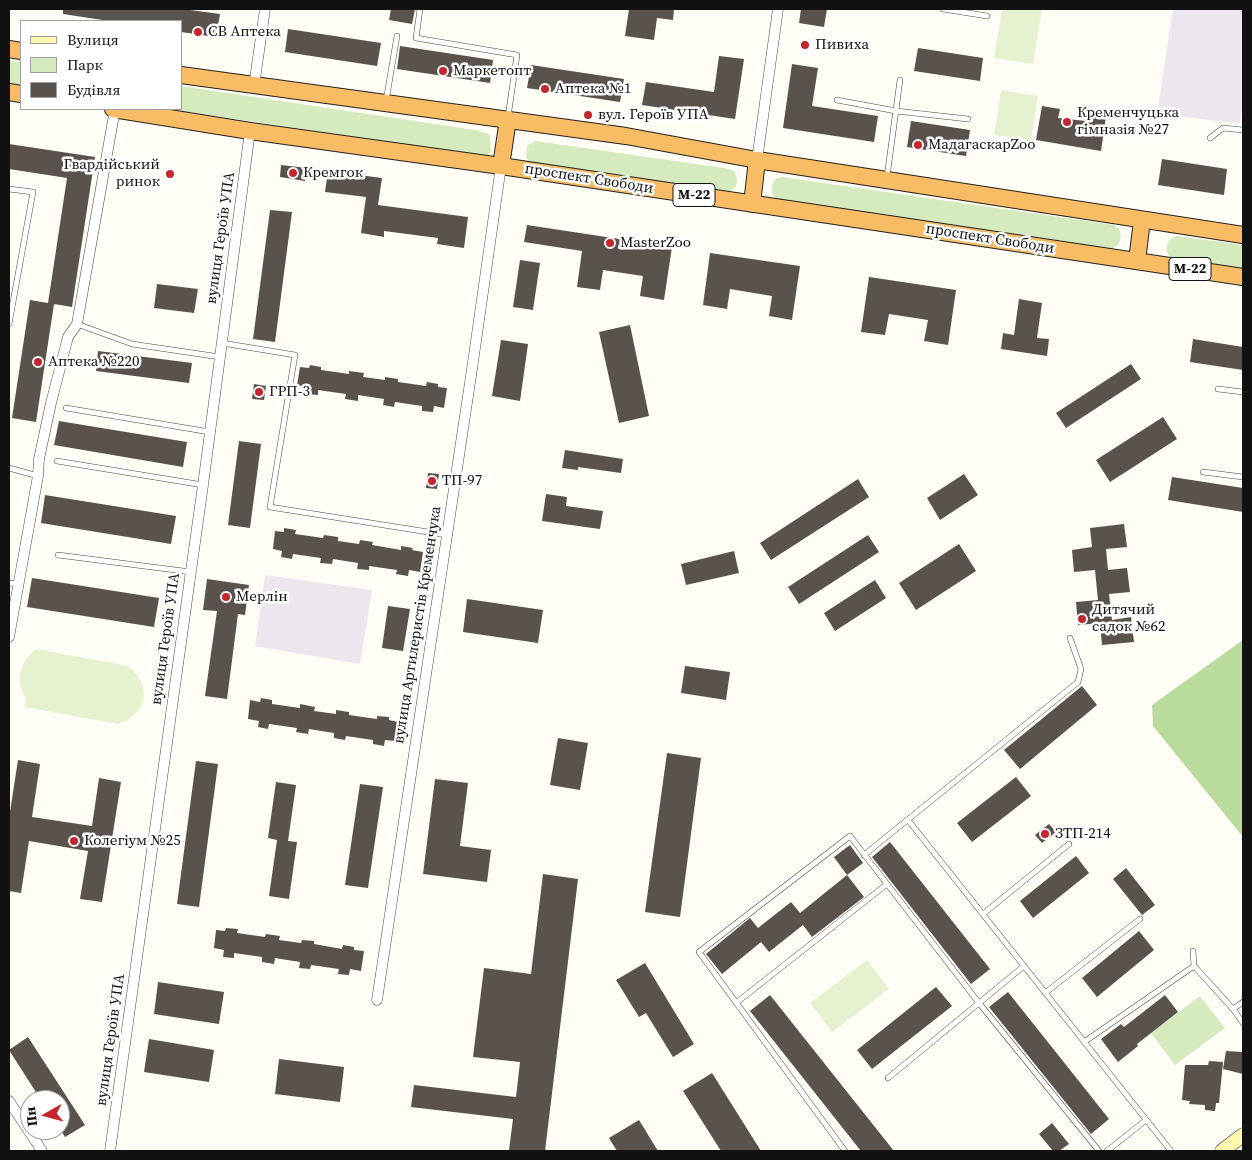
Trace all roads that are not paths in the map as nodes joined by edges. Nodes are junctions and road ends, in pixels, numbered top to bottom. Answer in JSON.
{"nodes":[{"id":1,"x":265,"y":9,"type":"edge"},
{"id":2,"x":420,"y":9,"type":"edge"},
{"id":3,"x":778,"y":9,"type":"edge"},
{"id":4,"x":943,"y":9,"type":"edge"},
{"id":5,"x":987,"y":16,"type":"dead end"},
{"id":6,"x":397,"y":36,"type":"dead end"},
{"id":7,"x":182,"y":75,"type":"edge"},
{"id":8,"x":900,"y":80,"type":"dead end"},
{"id":9,"x":254,"y":86,"type":"junction"},
{"id":10,"x":837,"y":100,"type":"dead end"},
{"id":11,"x":386,"y":102,"type":"junction"},
{"id":12,"x":114,"y":110,"type":"edge"},
{"id":13,"x":120,"y":110,"type":"edge"},
{"id":14,"x":896,"y":111,"type":"junction"},
{"id":15,"x":968,"y":119,"type":"dead end"},
{"id":16,"x":508,"y":120,"type":"junction"},
{"id":17,"x":1243,"y":130,"type":"edge"},
{"id":18,"x":250,"y":131,"type":"junction"},
{"id":19,"x":1210,"y":138,"type":"dead end"},
{"id":20,"x":757,"y":160,"type":"junction"},
{"id":21,"x":501,"y":166,"type":"junction"},
{"id":22,"x":886,"y":180,"type":"junction"},
{"id":23,"x":9,"y":189,"type":"edge"},
{"id":24,"x":752,"y":204,"type":"junction"},
{"id":25,"x":1142,"y":220,"type":"junction"},
{"id":26,"x":1243,"y":235,"type":"edge"},
{"id":27,"x":1137,"y":261,"type":"junction"},
{"id":28,"x":1243,"y":277,"type":"edge"},
{"id":29,"x":9,"y":324,"type":"edge"},
{"id":30,"x":77,"y":324,"type":"junction"},
{"id":31,"x":222,"y":343,"type":"junction"},
{"id":32,"x":220,"y":357,"type":"junction"},
{"id":33,"x":1218,"y":389,"type":"dead end"},
{"id":34,"x":1243,"y":392,"type":"edge"},
{"id":35,"x":66,"y":408,"type":"dead end"},
{"id":36,"x":210,"y":432,"type":"junction"},
{"id":37,"x":57,"y":461,"type":"dead end"},
{"id":38,"x":9,"y":468,"type":"edge"},
{"id":39,"x":1203,"y":472,"type":"dead end"},
{"id":40,"x":38,"y":476,"type":"junction"},
{"id":41,"x":1243,"y":477,"type":"edge"},
{"id":42,"x":203,"y":485,"type":"junction"},
{"id":43,"x":447,"y":535,"type":"junction"},
{"id":44,"x":58,"y":555,"type":"dead end"},
{"id":45,"x":191,"y":572,"type":"junction"},
{"id":46,"x":14,"y":583,"type":"edge"},
{"id":47,"x":9,"y":637,"type":"edge"},
{"id":48,"x":1070,"y":638,"type":"dead end"},
{"id":49,"x":908,"y":820,"type":"junction"},
{"id":50,"x":1070,"y":844,"type":"dead end"},
{"id":51,"x":864,"y":855,"type":"junction"},
{"id":52,"x":887,"y":884,"type":"junction"},
{"id":53,"x":983,"y":914,"type":"junction"},
{"id":54,"x":1140,"y":919,"type":"dead end"},
{"id":55,"x":1193,"y":951,"type":"dead end"},
{"id":56,"x":1024,"y":966,"type":"junction"},
{"id":57,"x":1194,"y":966,"type":"junction"},
{"id":58,"x":1046,"y":993,"type":"junction"},
{"id":59,"x":377,"y":1000,"type":"dead end"},
{"id":60,"x":1243,"y":1002,"type":"edge"},
{"id":61,"x":736,"y":1003,"type":"junction"},
{"id":62,"x":979,"y":1003,"type":"junction"},
{"id":63,"x":1234,"y":1009,"type":"junction"},
{"id":64,"x":1243,"y":1023,"type":"edge"},
{"id":65,"x":1084,"y":1042,"type":"junction"},
{"id":66,"x":888,"y":1078,"type":"dead end"},
{"id":67,"x":9,"y":1101,"type":"edge"},
{"id":68,"x":1146,"y":1120,"type":"junction"},
{"id":69,"x":1243,"y":1135,"type":"edge"},
{"id":70,"x":42,"y":1151,"type":"edge"},
{"id":71,"x":110,"y":1151,"type":"edge"},
{"id":72,"x":845,"y":1151,"type":"edge"},
{"id":73,"x":1099,"y":1151,"type":"edge"},
{"id":74,"x":1107,"y":1151,"type":"edge"},
{"id":75,"x":1171,"y":1151,"type":"edge"},
{"id":76,"x":1222,"y":1151,"type":"edge"}],
"edges":[{"from":1,"to":9,"type":"street"},
{"from":2,"to":16,"type":"lane"},
{"from":3,"to":20,"type":"street"},
{"from":4,"to":5,"type":"lane"},
{"from":6,"to":11,"type":"lane"},
{"from":7,"to":9,"type":"highway"},
{"from":8,"to":14,"type":"lane"},
{"from":9,"to":11,"type":"highway"},
{"from":10,"to":14,"type":"lane"},
{"from":11,"to":16,"type":"highway"},
{"from":12,"to":30,"type":"street"},
{"from":13,"to":18,"type":"highway","name":"проспект Свободи","number":"М-22"},
{"from":14,"to":15,"type":"lane"},
{"from":14,"to":22,"type":"lane"},
{"from":16,"to":20,"type":"highway"},
{"from":16,"to":21,"type":"highway"},
{"from":17,"to":19,"type":"lane"},
{"from":18,"to":21,"type":"highway","name":"проспект Свободи","number":"М-22"},
{"from":18,"to":31,"type":"street","name":"вулиця Героїв УПА"},
{"from":20,"to":22,"type":"highway"},
{"from":20,"to":24,"type":"highway"},
{"from":21,"to":24,"type":"highway","name":"проспект Свободи","number":"М-22"},
{"from":21,"to":43,"type":"street","name":"вулиця Артилеристів Кременчука"},
{"from":22,"to":25,"type":"highway"},
{"from":23,"to":29,"type":"lane"},
{"from":24,"to":27,"type":"highway","name":"проспект Свободи","number":"М-22"},
{"from":25,"to":26,"type":"highway"},
{"from":25,"to":27,"type":"highway"},
{"from":27,"to":28,"type":"highway","name":"проспект Свободи","number":"М-22"},
{"from":30,"to":32,"type":"lane"},
{"from":30,"to":40,"type":"street"},
{"from":31,"to":32,"type":"street","name":"вулиця Героїв УПА"},
{"from":31,"to":43,"type":"lane"},
{"from":32,"to":36,"type":"street","name":"вулиця Героїв УПА"},
{"from":33,"to":34,"type":"lane"},
{"from":35,"to":36,"type":"lane"},
{"from":36,"to":42,"type":"street","name":"вулиця Героїв УПА"},
{"from":37,"to":42,"type":"lane"},
{"from":38,"to":40,"type":"lane"},
{"from":39,"to":41,"type":"lane"},
{"from":40,"to":46,"type":"street"},
{"from":42,"to":45,"type":"street","name":"вулиця Героїв УПА"},
{"from":43,"to":59,"type":"street","name":"вулиця Артилеристів Кременчука"},
{"from":44,"to":45,"type":"lane"},
{"from":45,"to":71,"type":"street","name":"вулиця Героїв УПА"},
{"from":46,"to":47,"type":"street"},
{"from":48,"to":49,"type":"lane"},
{"from":49,"to":51,"type":"lane"},
{"from":49,"to":53,"type":"lane"},
{"from":50,"to":53,"type":"lane"},
{"from":51,"to":52,"type":"lane"},
{"from":51,"to":61,"type":"lane"},
{"from":52,"to":61,"type":"lane"},
{"from":52,"to":62,"type":"lane"},
{"from":53,"to":56,"type":"lane"},
{"from":54,"to":58,"type":"lane"},
{"from":55,"to":57,"type":"lane"},
{"from":56,"to":58,"type":"lane"},
{"from":56,"to":62,"type":"lane"},
{"from":57,"to":63,"type":"lane"},
{"from":57,"to":65,"type":"lane"},
{"from":58,"to":65,"type":"lane"},
{"from":60,"to":63,"type":"lane"},
{"from":61,"to":72,"type":"lane"},
{"from":62,"to":66,"type":"lane"},
{"from":62,"to":73,"type":"lane"},
{"from":63,"to":64,"type":"lane"},
{"from":65,"to":68,"type":"lane"},
{"from":67,"to":70,"type":"street"},
{"from":68,"to":74,"type":"lane"},
{"from":68,"to":75,"type":"lane"},
{"from":69,"to":76,"type":"main road"}]}
